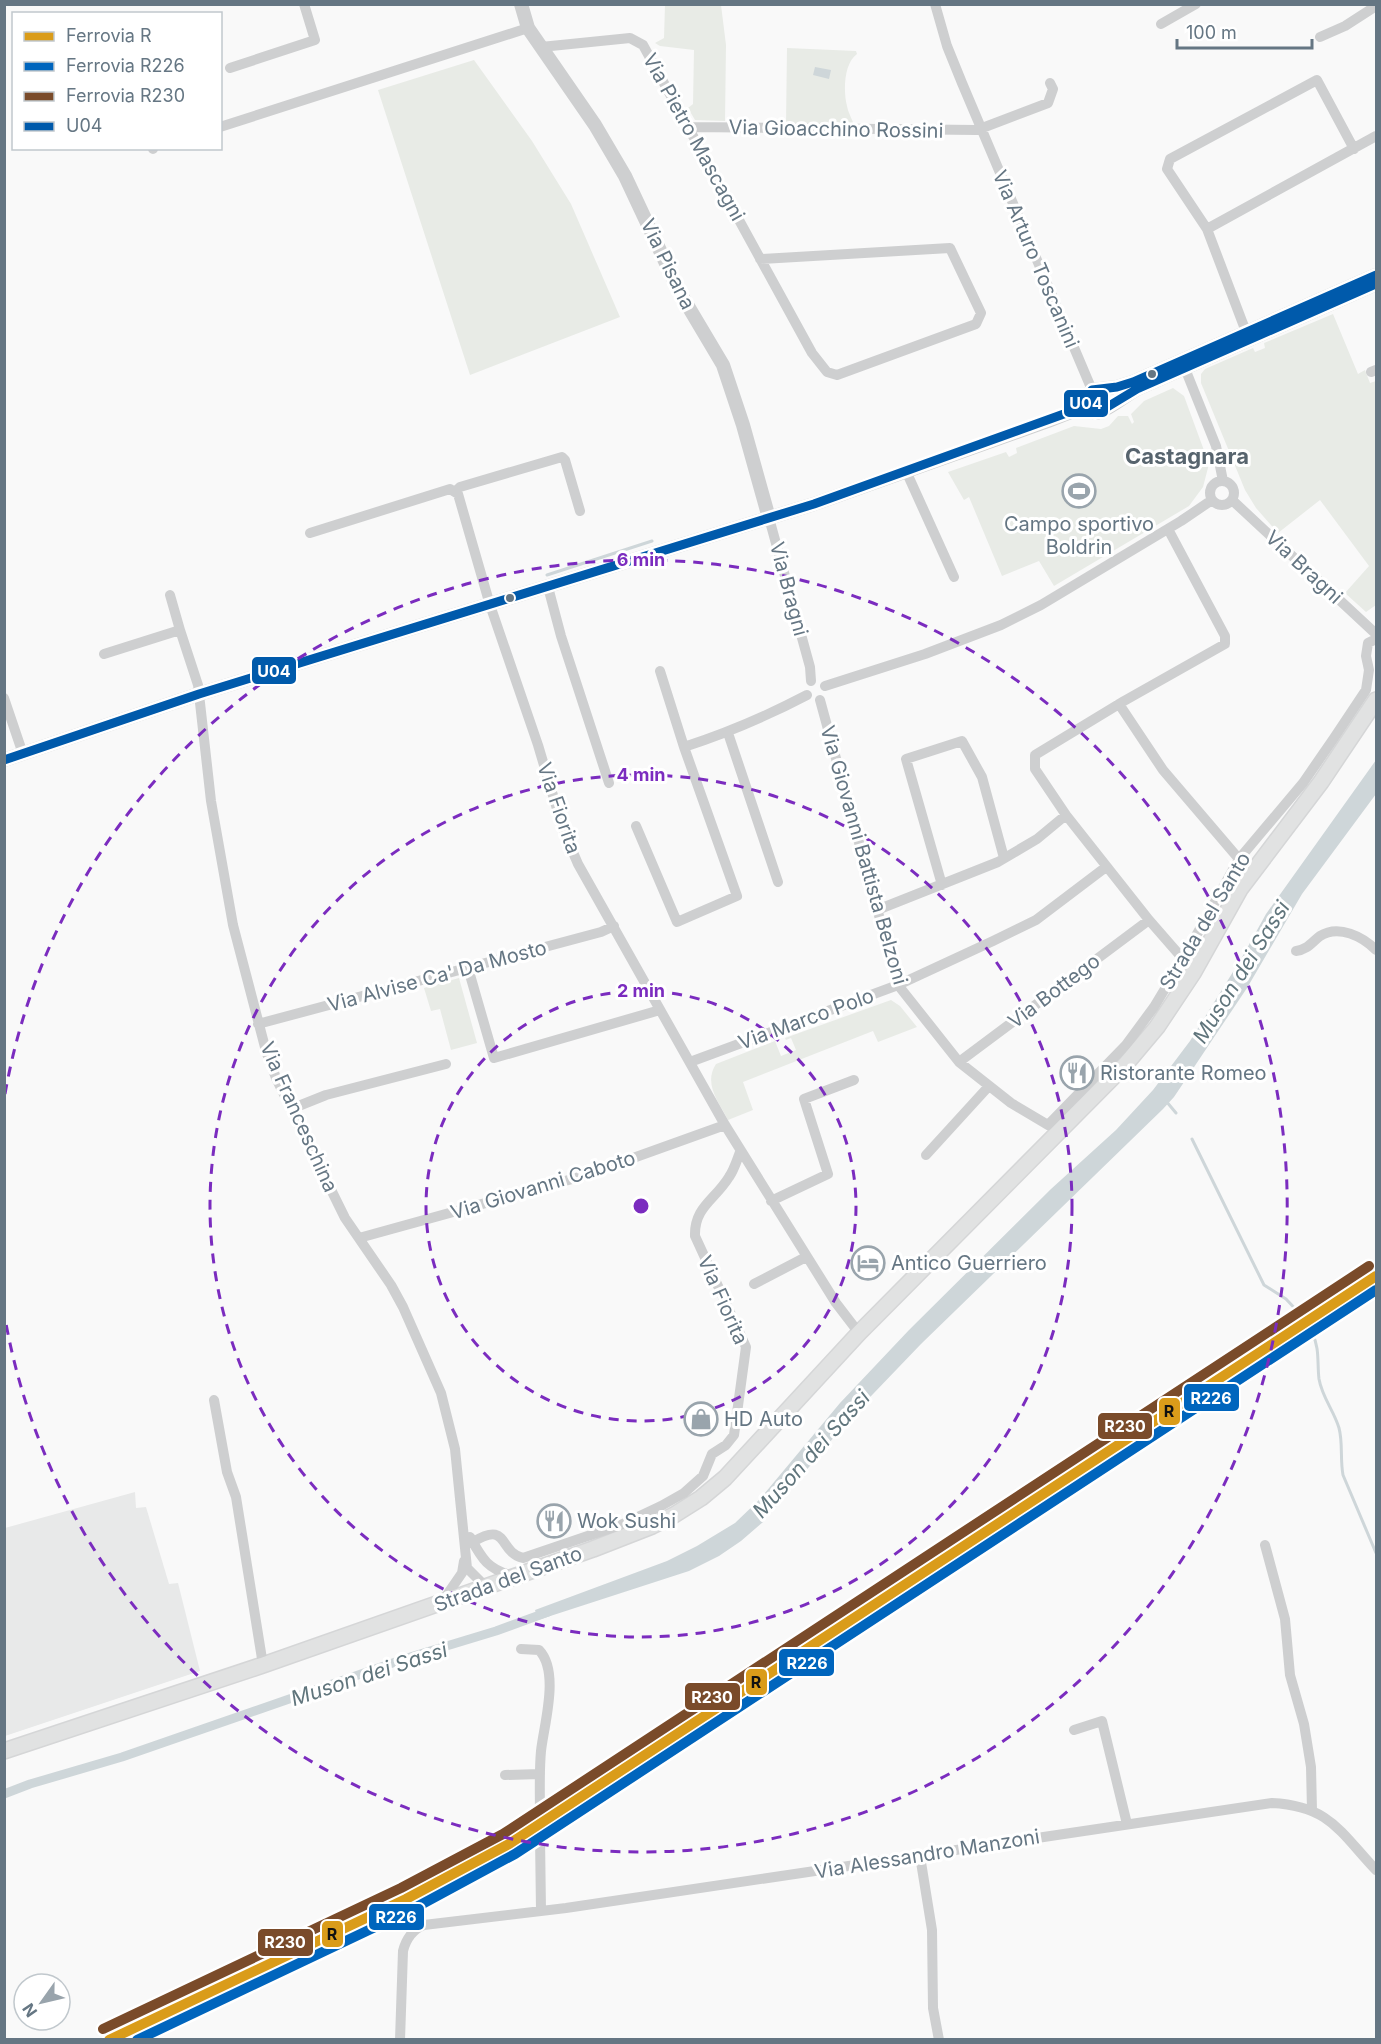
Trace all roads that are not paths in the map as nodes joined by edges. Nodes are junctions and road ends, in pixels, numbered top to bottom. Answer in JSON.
{"nodes":[{"id":1,"x":304,"y":4,"type":"edge"},
{"id":2,"x":521,"y":4,"type":"edge"},
{"id":3,"x":935,"y":4,"type":"edge"},
{"id":4,"x":1196,"y":4,"type":"edge"},
{"id":5,"x":1377,"y":6,"type":"edge"},
{"id":6,"x":1161,"y":24,"type":"dead end"},
{"id":7,"x":528,"y":28,"type":"junction"},
{"id":8,"x":1320,"y":37,"type":"dead end"},
{"id":9,"x":541,"y":47,"type":"junction"},
{"id":10,"x":230,"y":68,"type":"dead end"},
{"id":11,"x":1050,"y":83,"type":"dead end"},
{"id":12,"x":222,"y":126,"type":"edge"},
{"id":13,"x":690,"y":127,"type":"junction"},
{"id":14,"x":981,"y":128,"type":"junction"},
{"id":15,"x":1377,"y":136,"type":"edge"},
{"id":16,"x":1353,"y":149,"type":"junction"},
{"id":17,"x":1207,"y":229,"type":"junction"},
{"id":18,"x":760,"y":258,"type":"junction"},
{"id":19,"x":1377,"y":275,"type":"edge"},
{"id":20,"x":1377,"y":284,"type":"edge"},
{"id":21,"x":1248,"y":336,"type":"junction"},
{"id":22,"x":1183,"y":365,"type":"junction"},
{"id":23,"x":1096,"y":390,"type":"junction"},
{"id":24,"x":1086,"y":406,"type":"junction"},
{"id":25,"x":1106,"y":408,"type":"junction"},
{"id":26,"x":906,"y":471,"type":"junction"},
{"id":27,"x":1223,"y":481,"type":"junction"},
{"id":28,"x":455,"y":492,"type":"junction"},
{"id":29,"x":1212,"y":500,"type":"junction"},
{"id":30,"x":1232,"y":500,"type":"junction"},
{"id":31,"x":580,"y":511,"type":"dead end"},
{"id":32,"x":769,"y":518,"type":"junction"},
{"id":33,"x":1168,"y":529,"type":"junction"},
{"id":34,"x":310,"y":533,"type":"dead end"},
{"id":35,"x":954,"y":577,"type":"dead end"},
{"id":36,"x":548,"y":587,"type":"junction"},
{"id":37,"x":170,"y":595,"type":"dead end"},
{"id":38,"x":490,"y":605,"type":"junction"},
{"id":39,"x":180,"y":630,"type":"junction"},
{"id":40,"x":1377,"y":637,"type":"edge"},
{"id":41,"x":105,"y":654,"type":"dead end"},
{"id":42,"x":660,"y":671,"type":"dead end"},
{"id":43,"x":812,"y":681,"type":"junction"},
{"id":44,"x":825,"y":686,"type":"junction"},
{"id":45,"x":199,"y":694,"type":"junction"},
{"id":46,"x":807,"y":695,"type":"junction"},
{"id":47,"x":4,"y":698,"type":"edge"},
{"id":48,"x":820,"y":700,"type":"junction"},
{"id":49,"x":1377,"y":700,"type":"edge"},
{"id":50,"x":1119,"y":704,"type":"junction"},
{"id":51,"x":728,"y":733,"type":"junction"},
{"id":52,"x":684,"y":747,"type":"junction"},
{"id":53,"x":23,"y":754,"type":"junction"},
{"id":54,"x":4,"y":760,"type":"edge"},
{"id":55,"x":609,"y":783,"type":"dead end"},
{"id":56,"x":1066,"y":815,"type":"junction"},
{"id":57,"x":636,"y":826,"type":"dead end"},
{"id":58,"x":1263,"y":831,"type":"junction"},
{"id":59,"x":1276,"y":841,"type":"junction"},
{"id":60,"x":1004,"y":858,"type":"junction"},
{"id":61,"x":1239,"y":859,"type":"junction"},
{"id":62,"x":1106,"y":867,"type":"junction"},
{"id":63,"x":778,"y":882,"type":"dead end"},
{"id":64,"x":942,"y":885,"type":"junction"},
{"id":65,"x":878,"y":910,"type":"junction"},
{"id":66,"x":1216,"y":916,"type":"junction"},
{"id":67,"x":1149,"y":920,"type":"junction"},
{"id":68,"x":614,"y":926,"type":"junction"},
{"id":69,"x":1377,"y":950,"type":"edge"},
{"id":70,"x":1296,"y":951,"type":"dead end"},
{"id":71,"x":1183,"y":959,"type":"junction"},
{"id":72,"x":468,"y":968,"type":"junction"},
{"id":73,"x":898,"y":985,"type":"junction"},
{"id":74,"x":660,"y":1010,"type":"junction"},
{"id":75,"x":258,"y":1024,"type":"junction"},
{"id":76,"x":690,"y":1062,"type":"junction"},
{"id":77,"x":959,"y":1062,"type":"junction"},
{"id":78,"x":446,"y":1064,"type":"dead end"},
{"id":79,"x":854,"y":1080,"type":"dead end"},
{"id":80,"x":989,"y":1086,"type":"junction"},
{"id":81,"x":291,"y":1109,"type":"junction"},
{"id":82,"x":1072,"y":1110,"type":"junction"},
{"id":83,"x":725,"y":1125,"type":"junction"},
{"id":84,"x":1048,"y":1125,"type":"joint"},
{"id":85,"x":741,"y":1152,"type":"junction"},
{"id":86,"x":927,"y":1155,"type":"dead end"},
{"id":87,"x":771,"y":1201,"type":"junction"},
{"id":88,"x":359,"y":1238,"type":"junction"},
{"id":89,"x":806,"y":1257,"type":"junction"},
{"id":90,"x":754,"y":1284,"type":"dead end"},
{"id":91,"x":860,"y":1333,"type":"junction"},
{"id":92,"x":214,"y":1400,"type":"dead end"},
{"id":93,"x":463,"y":1517,"type":"junction"},
{"id":94,"x":473,"y":1542,"type":"junction"},
{"id":95,"x":1265,"y":1545,"type":"dead end"},
{"id":96,"x":466,"y":1554,"type":"junction"},
{"id":97,"x":485,"y":1561,"type":"junction"},
{"id":98,"x":515,"y":1576,"type":"junction"},
{"id":99,"x":485,"y":1586,"type":"junction"},
{"id":100,"x":441,"y":1603,"type":"junction"},
{"id":101,"x":522,"y":1649,"type":"dead end"},
{"id":102,"x":263,"y":1665,"type":"junction"},
{"id":103,"x":1074,"y":1730,"type":"dead end"},
{"id":104,"x":4,"y":1750,"type":"edge"},
{"id":105,"x":540,"y":1774,"type":"junction"},
{"id":106,"x":505,"y":1775,"type":"dead end"},
{"id":107,"x":1312,"y":1810,"type":"junction"},
{"id":108,"x":540,"y":1817,"type":"tunnel mouth"},
{"id":109,"x":1127,"y":1824,"type":"junction"},
{"id":110,"x":540,"y":1837,"type":"tunnel mouth"},
{"id":111,"x":920,"y":1856,"type":"junction"},
{"id":112,"x":1377,"y":1870,"type":"edge"},
{"id":113,"x":541,"y":1911,"type":"junction"},
{"id":114,"x":400,"y":2040,"type":"edge"},
{"id":115,"x":939,"y":2040,"type":"edge"}],
"edges":[{"from":1,"to":10,"type":"street"},
{"from":2,"to":7,"type":"street","name":"Via Pisana"},
{"from":3,"to":14,"type":"street","name":"Via Arturo Toscanini"},
{"from":4,"to":6,"type":"street"},
{"from":5,"to":8,"type":"street"},
{"from":7,"to":9,"type":"street","name":"Via Pisana"},
{"from":7,"to":12,"type":"street"},
{"from":9,"to":13,"type":"street","name":"Via Pietro Mascagni"},
{"from":9,"to":32,"type":"street","name":"Via Pisana"},
{"from":11,"to":14,"type":"street"},
{"from":13,"to":14,"type":"street","name":"Via Gioacchino Rossini"},
{"from":13,"to":18,"type":"street","name":"Via Pietro Mascagni"},
{"from":14,"to":23,"type":"street","name":"Via Arturo Toscanini"},
{"from":15,"to":16,"type":"street"},
{"from":16,"to":17,"type":"street"},
{"from":16,"to":17,"type":"street"},
{"from":17,"to":21,"type":"street"},
{"from":18,"to":18,"type":"street","name":"Via Pietro Mascagni"},
{"from":19,"to":21,"type":"street"},
{"from":20,"to":21,"type":"street"},
{"from":21,"to":22,"type":"street"},
{"from":22,"to":23,"type":"street"},
{"from":22,"to":25,"type":"street"},
{"from":22,"to":27,"type":"street","name":"Via Bragni"},
{"from":23,"to":24,"type":"street"},
{"from":23,"to":25,"type":"street"},
{"from":24,"to":25,"type":"street"},
{"from":24,"to":26,"type":"street"},
{"from":26,"to":32,"type":"street"},
{"from":26,"to":35,"type":"street"},
{"from":27,"to":29,"type":"street"},
{"from":27,"to":30,"type":"street","name":"Via Bragni"},
{"from":28,"to":31,"type":"street"},
{"from":28,"to":34,"type":"street"},
{"from":28,"to":38,"type":"street","name":"Via Fiorita"},
{"from":29,"to":30,"type":"street"},
{"from":29,"to":33,"type":"street"},
{"from":30,"to":40,"type":"street","name":"Via Bragni"},
{"from":32,"to":36,"type":"street","name":"Via Bragni"},
{"from":32,"to":43,"type":"street","name":"Via Bragni"},
{"from":33,"to":44,"type":"street"},
{"from":33,"to":50,"type":"street"},
{"from":36,"to":38,"type":"street","name":"Via Bragni"},
{"from":36,"to":55,"type":"street"},
{"from":37,"to":39,"type":"street"},
{"from":38,"to":45,"type":"street","name":"Via Bragni"},
{"from":38,"to":68,"type":"street","name":"Via Fiorita"},
{"from":39,"to":41,"type":"street"},
{"from":39,"to":45,"type":"street"},
{"from":40,"to":58,"type":"street","name":"Strada del Santo"},
{"from":42,"to":52,"type":"street"},
{"from":43,"to":44,"type":"street"},
{"from":43,"to":46,"type":"street"},
{"from":44,"to":48,"type":"street"},
{"from":45,"to":53,"type":"street","name":"Via Bragni"},
{"from":45,"to":75,"type":"street","name":"Via Franceschina"},
{"from":46,"to":48,"type":"street"},
{"from":46,"to":51,"type":"street"},
{"from":47,"to":53,"type":"street"},
{"from":48,"to":65,"type":"street","name":"Via Giovanni Battista Belzoni"},
{"from":49,"to":59,"type":"main road","name":"Strada del Santo"},
{"from":50,"to":56,"type":"street"},
{"from":50,"to":61,"type":"street"},
{"from":51,"to":52,"type":"street"},
{"from":51,"to":63,"type":"street"},
{"from":52,"to":57,"type":"street"},
{"from":53,"to":54,"type":"street","name":"Via Bragni"},
{"from":56,"to":60,"type":"street"},
{"from":56,"to":62,"type":"street"},
{"from":58,"to":59,"type":"street"},
{"from":58,"to":61,"type":"street","name":"Strada del Santo"},
{"from":59,"to":66,"type":"main road","name":"Strada del Santo"},
{"from":60,"to":64,"type":"street"},
{"from":60,"to":64,"type":"street"},
{"from":61,"to":66,"type":"street","name":"Strada del Santo"},
{"from":62,"to":67,"type":"street"},
{"from":62,"to":73,"type":"street","name":"Via Marco Polo"},
{"from":64,"to":65,"type":"street"},
{"from":65,"to":73,"type":"street","name":"Via Giovanni Battista Belzoni"},
{"from":66,"to":71,"type":"street","name":"Strada del Santo"},
{"from":66,"to":82,"type":"main road","name":"Strada del Santo"},
{"from":67,"to":71,"type":"street"},
{"from":67,"to":77,"type":"street","name":"Via Bottego"},
{"from":68,"to":72,"type":"street","name":"Via Alvise Ca' Da Mosto"},
{"from":68,"to":74,"type":"street","name":"Via Fiorita"},
{"from":69,"to":70,"type":"street"},
{"from":71,"to":82,"type":"street","name":"Strada del Santo"},
{"from":72,"to":74,"type":"street"},
{"from":72,"to":75,"type":"street","name":"Via Alvise Ca' Da Mosto"},
{"from":73,"to":76,"type":"street","name":"Via Marco Polo"},
{"from":73,"to":77,"type":"street","name":"Via Giovanni Battista Belzoni"},
{"from":74,"to":76,"type":"street","name":"Via Fiorita"},
{"from":75,"to":81,"type":"street","name":"Via Franceschina"},
{"from":76,"to":83,"type":"street","name":"Via Fiorita"},
{"from":77,"to":80,"type":"street","name":"Via Giovanni Battista Belzoni"},
{"from":78,"to":81,"type":"street"},
{"from":79,"to":87,"type":"street"},
{"from":80,"to":84,"type":"street","name":"Via Giovanni Battista Belzoni"},
{"from":80,"to":86,"type":"street"},
{"from":81,"to":88,"type":"street","name":"Via Franceschina"},
{"from":82,"to":84,"type":"street","name":"Strada del Santo"},
{"from":82,"to":91,"type":"main road","name":"Strada del Santo"},
{"from":83,"to":85,"type":"street","name":"Via Fiorita"},
{"from":83,"to":88,"type":"street","name":"Via Giovanni Caboto"},
{"from":85,"to":87,"type":"street","name":"Via Fiorita"},
{"from":85,"to":94,"type":"street","name":"Via Fiorita"},
{"from":87,"to":89,"type":"street","name":"Via Fiorita"},
{"from":88,"to":93,"type":"street","name":"Via Franceschina"},
{"from":89,"to":90,"type":"street"},
{"from":89,"to":91,"type":"street","name":"Via Fiorita"},
{"from":91,"to":98,"type":"main road","name":"Strada del Santo"},
{"from":92,"to":102,"type":"street"},
{"from":93,"to":94,"type":"street","name":"Via Franceschina"},
{"from":93,"to":96,"type":"street","name":"Via Franceschina"},
{"from":94,"to":97,"type":"street","name":"Via Franceschina"},
{"from":95,"to":107,"type":"street"},
{"from":96,"to":99,"type":"street","name":"Via Franceschina"},
{"from":96,"to":100,"type":"street","name":"Via Franceschina"},
{"from":97,"to":98,"type":"street","name":"Via Franceschina"},
{"from":97,"to":99,"type":"street"},
{"from":98,"to":99,"type":"main road","name":"Strada del Santo"},
{"from":99,"to":100,"type":"main road","name":"Strada del Santo"},
{"from":100,"to":102,"type":"main road","name":"Strada del Santo"},
{"from":101,"to":105,"type":"street"},
{"from":102,"to":104,"type":"main road","name":"Strada del Santo"},
{"from":103,"to":109,"type":"street"},
{"from":105,"to":106,"type":"street"},
{"from":105,"to":108,"type":"street"},
{"from":107,"to":109,"type":"street","name":"Via Alessandro Manzoni"},
{"from":107,"to":112,"type":"street","name":"Via Alessandro Manzoni"},
{"from":109,"to":111,"type":"street","name":"Via Alessandro Manzoni"},
{"from":110,"to":113,"type":"street"},
{"from":111,"to":113,"type":"street","name":"Via Alessandro Manzoni"},
{"from":111,"to":115,"type":"street"},
{"from":113,"to":114,"type":"street","name":"Via Alessandro Manzoni"}]}
